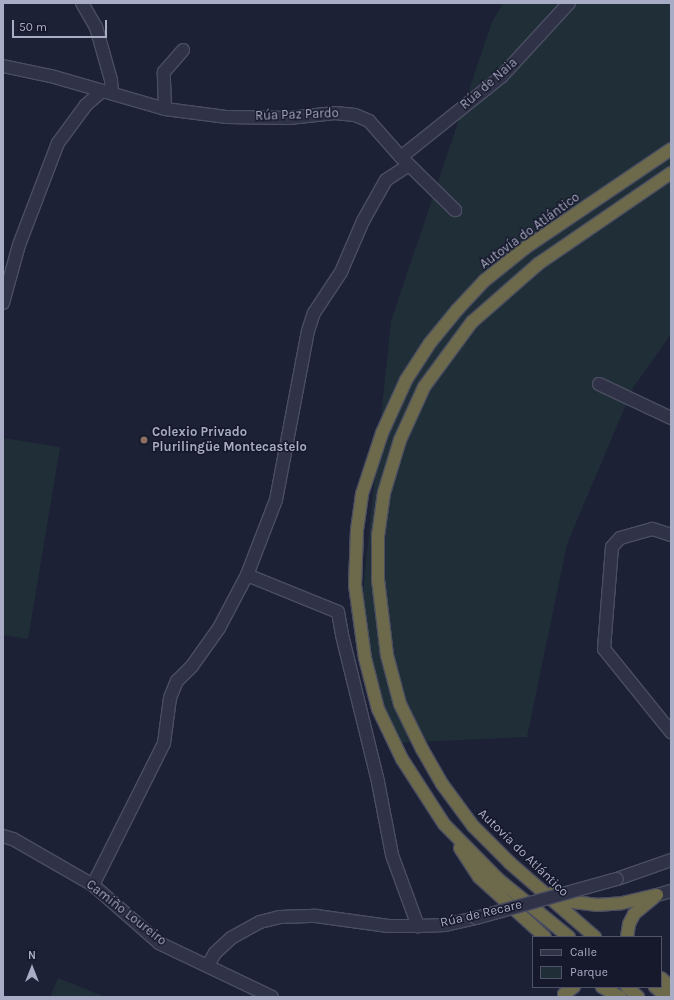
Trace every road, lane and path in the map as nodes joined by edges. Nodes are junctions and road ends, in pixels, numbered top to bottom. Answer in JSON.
{"nodes":[{"id":1,"x":82,"y":3,"type":"edge"},
{"id":2,"x":570,"y":3,"type":"edge"},
{"id":3,"x":183,"y":50,"type":"dead end"},
{"id":4,"x":3,"y":66,"type":"edge"},
{"id":5,"x":107,"y":92,"type":"junction"},
{"id":6,"x":166,"y":109,"type":"junction"},
{"id":7,"x":671,"y":149,"type":"edge"},
{"id":8,"x":405,"y":161,"type":"junction"},
{"id":9,"x":671,"y":173,"type":"edge"},
{"id":10,"x":455,"y":210,"type":"dead end"},
{"id":11,"x":3,"y":303,"type":"edge"},
{"id":12,"x":599,"y":384,"type":"dead end"},
{"id":13,"x":671,"y":418,"type":"edge"},
{"id":14,"x":671,"y":536,"type":"edge"},
{"id":15,"x":247,"y":575,"type":"junction"},
{"id":16,"x":671,"y":732,"type":"edge"},
{"id":17,"x":444,"y":824,"type":"junction"},
{"id":18,"x":3,"y":836,"type":"edge"},
{"id":19,"x":671,"y":860,"type":"edge"},
{"id":20,"x":93,"y":885,"type":"junction"},
{"id":21,"x":535,"y":885,"type":"junction"},
{"id":22,"x":671,"y":891,"type":"edge"},
{"id":23,"x":657,"y":894,"type":"junction"},
{"id":24,"x":418,"y":926,"type":"junction"},
{"id":25,"x":544,"y":936,"type":"edge"},
{"id":26,"x":568,"y":936,"type":"edge"},
{"id":27,"x":594,"y":936,"type":"edge"},
{"id":28,"x":627,"y":936,"type":"edge"},
{"id":29,"x":208,"y":966,"type":"junction"},
{"id":30,"x":662,"y":979,"type":"edge"},
{"id":31,"x":671,"y":987,"type":"edge"},
{"id":32,"x":604,"y":988,"type":"edge"},
{"id":33,"x":628,"y":988,"type":"edge"},
{"id":34,"x":656,"y":988,"type":"edge"},
{"id":35,"x":272,"y":997,"type":"edge"},
{"id":36,"x":620,"y":997,"type":"edge"},
{"id":37,"x":638,"y":997,"type":"edge"},
{"id":38,"x":666,"y":997,"type":"edge"}],
"edges":[{"from":1,"to":5,"type":"street"},
{"from":2,"to":8,"type":"street","name":"Rúa de Naia"},
{"from":3,"to":6,"type":"street"},
{"from":4,"to":5,"type":"street","name":"Rúa Paz Pardo"},
{"from":5,"to":6,"type":"street","name":"Rúa Paz Pardo"},
{"from":5,"to":11,"type":"street"},
{"from":6,"to":8,"type":"street","name":"Rúa Paz Pardo"},
{"from":7,"to":17,"type":"highway","name":"Autovía do Atlántico"},
{"from":8,"to":10,"type":"street","name":"Rúa Paz Pardo"},
{"from":8,"to":15,"type":"street","name":"Rúa de Naia"},
{"from":9,"to":21,"type":"highway","name":"Autovía do Atlántico"},
{"from":12,"to":13,"type":"street"},
{"from":14,"to":16,"type":"street"},
{"from":15,"to":20,"type":"street","name":"Rúa de Naia"},
{"from":15,"to":24,"type":"street"},
{"from":17,"to":25,"type":"highway"},
{"from":17,"to":26,"type":"highway","name":"Autovía do Atlántico"},
{"from":18,"to":20,"type":"street","name":"Camiño Loureiro"},
{"from":19,"to":24,"type":"street","name":"Rúa de Recare","bridge":true},
{"from":20,"to":29,"type":"street","name":"Camiño Loureiro"},
{"from":21,"to":23,"type":"highway"},
{"from":21,"to":27,"type":"highway","name":"Autovía do Atlántico"},
{"from":22,"to":23,"type":"street"},
{"from":23,"to":28,"type":"highway"},
{"from":24,"to":29,"type":"street","name":"Rúa de Recare"},
{"from":29,"to":35,"type":"street","name":"Camiño Loureiro"},
{"from":30,"to":31,"type":"highway"},
{"from":32,"to":36,"type":"highway"},
{"from":33,"to":37,"type":"highway"},
{"from":34,"to":38,"type":"highway"}]}
